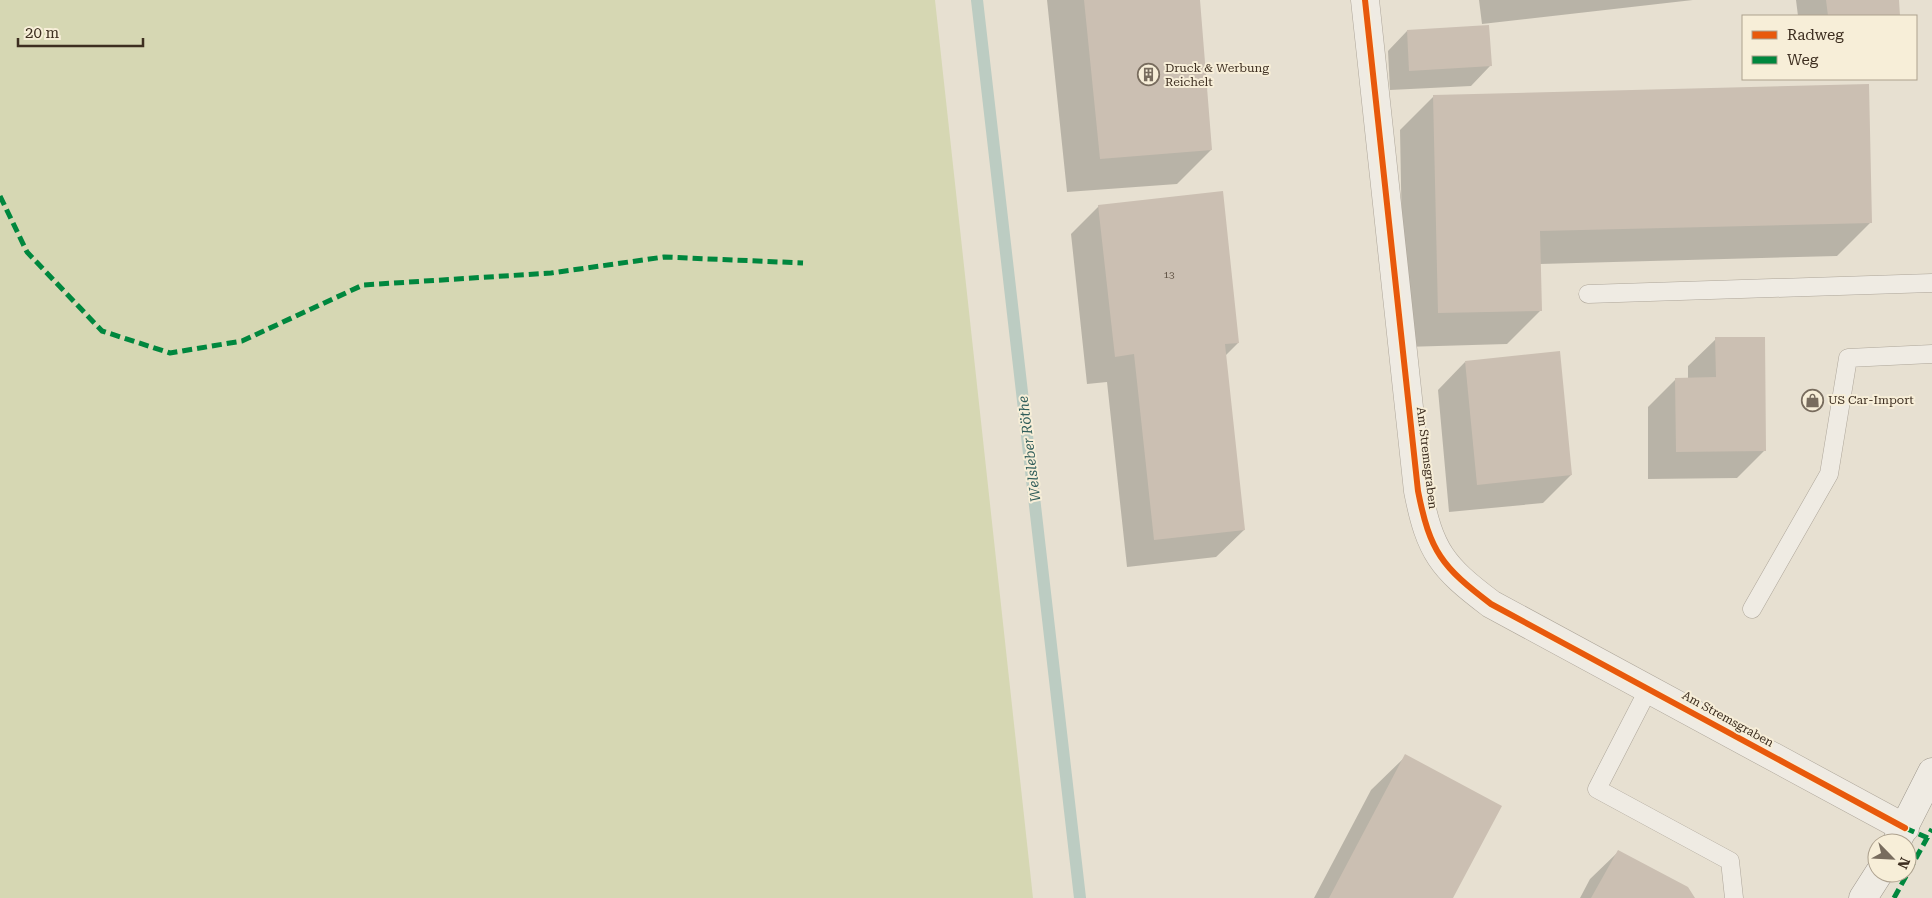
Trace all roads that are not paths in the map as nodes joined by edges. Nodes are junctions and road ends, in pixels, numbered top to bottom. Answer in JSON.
{"nodes":[{"id":1,"x":1365,"y":0,"type":"edge"},
{"id":2,"x":1932,"y":283,"type":"edge"},
{"id":3,"x":1588,"y":294,"type":"dead end"},
{"id":4,"x":1932,"y":354,"type":"edge"},
{"id":5,"x":1752,"y":609,"type":"dead end"},
{"id":6,"x":1649,"y":688,"type":"junction"},
{"id":7,"x":1932,"y":772,"type":"edge"},
{"id":8,"x":1897,"y":833,"type":"edge"},
{"id":9,"x":1901,"y":833,"type":"edge"},
{"id":10,"x":1873,"y":883,"type":"edge"},
{"id":11,"x":1734,"y":898,"type":"edge"},
{"id":12,"x":1863,"y":898,"type":"edge"}],
"edges":[{"from":1,"to":6,"type":"street","name":"Am Stremsgraben"},
{"from":2,"to":3,"type":"lane"},
{"from":4,"to":5,"type":"lane"},
{"from":6,"to":8,"type":"street","name":"Am Stremsgraben"},
{"from":6,"to":11,"type":"lane"},
{"from":7,"to":9,"type":"street","name":"Am Stremsgraben"},
{"from":10,"to":12,"type":"street"}]}
